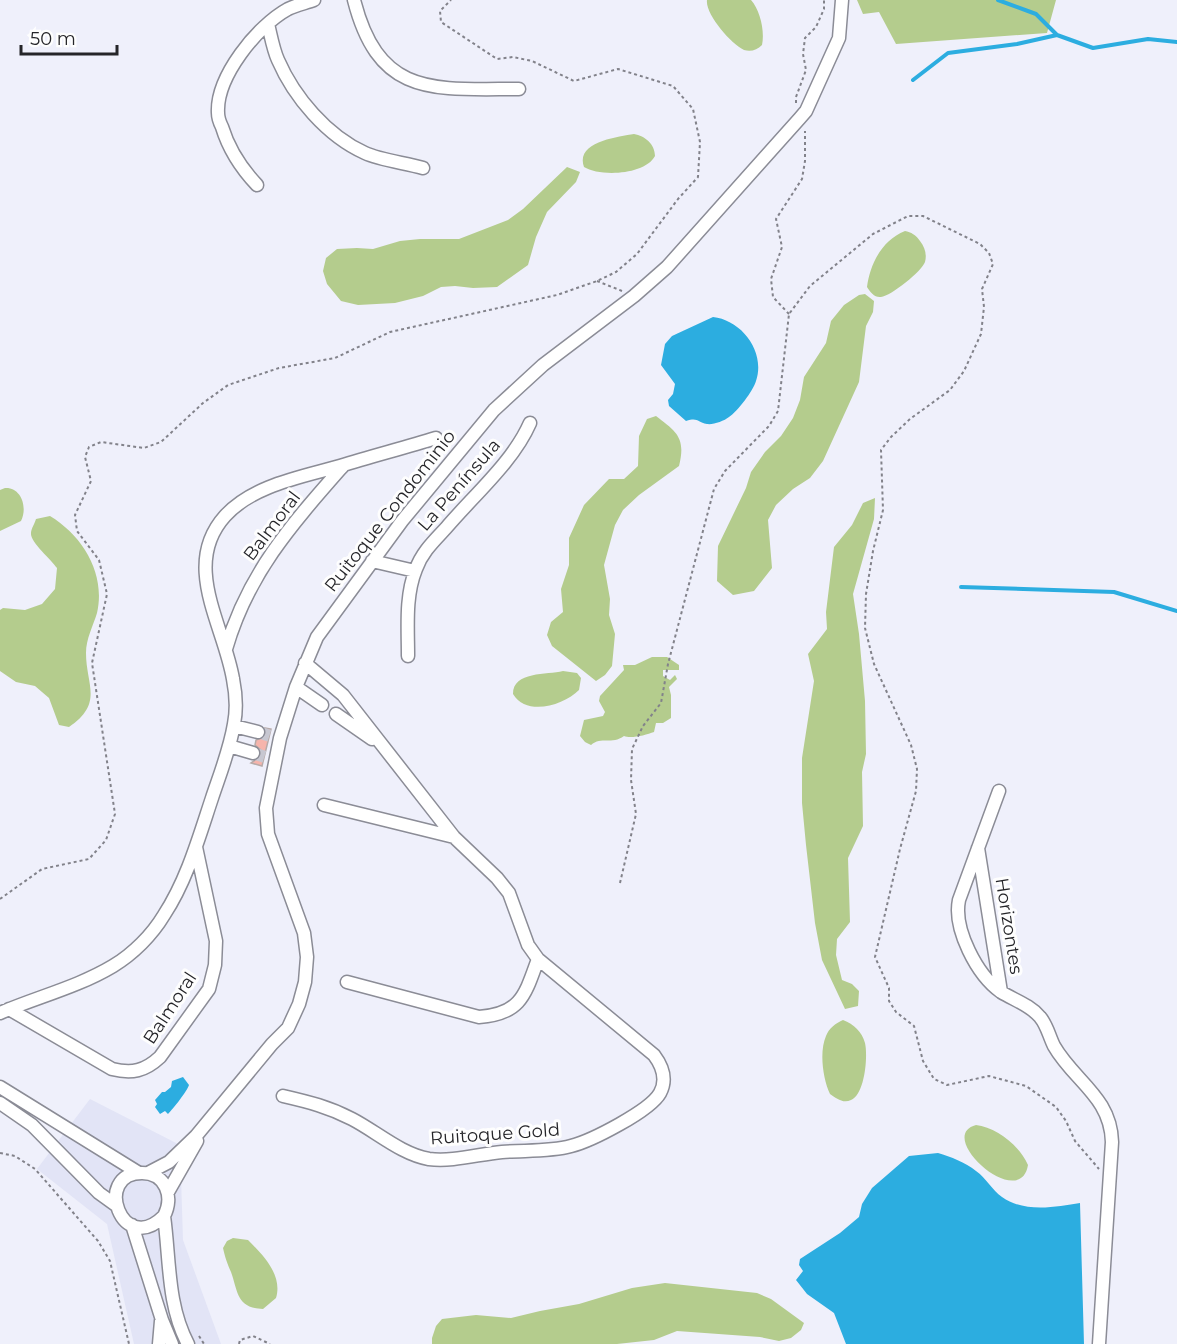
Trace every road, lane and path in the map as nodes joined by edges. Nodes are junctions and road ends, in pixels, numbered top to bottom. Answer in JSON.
{"nodes":[{"id":1,"x":314,"y":0,"type":"edge"},
{"id":2,"x":354,"y":0,"type":"edge"},
{"id":3,"x":451,"y":0,"type":"edge"},
{"id":4,"x":824,"y":0,"type":"edge"},
{"id":5,"x":842,"y":0,"type":"edge"},
{"id":6,"x":268,"y":24,"type":"junction"},
{"id":7,"x":519,"y":89,"type":"dead end"},
{"id":8,"x":800,"y":118,"type":"junction"},
{"id":9,"x":423,"y":168,"type":"dead end"},
{"id":10,"x":257,"y":185,"type":"dead end"},
{"id":11,"x":597,"y":281,"type":"junction"},
{"id":12,"x":634,"y":296,"type":"junction"},
{"id":13,"x":789,"y":314,"type":"junction"},
{"id":14,"x":530,"y":423,"type":"dead end"},
{"id":15,"x":436,"y":438,"type":"dead end"},
{"id":16,"x":343,"y":465,"type":"junction"},
{"id":17,"x":372,"y":561,"type":"junction"},
{"id":18,"x":415,"y":571,"type":"junction"},
{"id":19,"x":226,"y":649,"type":"junction"},
{"id":20,"x":408,"y":656,"type":"dead end"},
{"id":21,"x":305,"y":663,"type":"junction"},
{"id":22,"x":296,"y":687,"type":"junction"},
{"id":23,"x":322,"y":705,"type":"dead end"},
{"id":24,"x":336,"y":714,"type":"dead end"},
{"id":25,"x":234,"y":726,"type":"junction"},
{"id":26,"x":269,"y":735,"type":"junction"},
{"id":27,"x":381,"y":745,"type":"junction"},
{"id":28,"x":229,"y":746,"type":"junction"},
{"id":29,"x":264,"y":756,"type":"junction"},
{"id":30,"x":999,"y":791,"type":"dead end"},
{"id":31,"x":324,"y":805,"type":"dead end"},
{"id":32,"x":454,"y":837,"type":"junction"},
{"id":33,"x":196,"y":847,"type":"junction"},
{"id":34,"x":978,"y":847,"type":"junction"},
{"id":35,"x":620,"y":883,"type":"dead end"},
{"id":36,"x":0,"y":899,"type":"edge"},
{"id":37,"x":538,"y":959,"type":"junction"},
{"id":38,"x":347,"y":982,"type":"dead end"},
{"id":39,"x":1001,"y":992,"type":"junction"},
{"id":40,"x":5,"y":1011,"type":"edge"},
{"id":41,"x":0,"y":1087,"type":"edge"},
{"id":42,"x":283,"y":1096,"type":"dead end"},
{"id":43,"x":0,"y":1103,"type":"edge"},
{"id":44,"x":196,"y":1136,"type":"junction"},
{"id":45,"x":0,"y":1153,"type":"edge"},
{"id":46,"x":143,"y":1173,"type":"junction"},
{"id":47,"x":1109,"y":1183,"type":"junction"},
{"id":48,"x":168,"y":1192,"type":"junction"},
{"id":49,"x":117,"y":1206,"type":"junction"},
{"id":50,"x":164,"y":1216,"type":"junction"},
{"id":51,"x":132,"y":1225,"type":"junction"},
{"id":52,"x":162,"y":1320,"type":"junction"},
{"id":53,"x":129,"y":1344,"type":"edge"},
{"id":54,"x":159,"y":1344,"type":"edge"},
{"id":55,"x":172,"y":1344,"type":"edge"},
{"id":56,"x":188,"y":1344,"type":"edge"},
{"id":57,"x":238,"y":1344,"type":"edge"},
{"id":58,"x":270,"y":1344,"type":"edge"},
{"id":59,"x":1100,"y":1344,"type":"edge"}],
"edges":[{"from":1,"to":6,"type":"street"},
{"from":2,"to":7,"type":"street"},
{"from":3,"to":11,"type":"path"},
{"from":4,"to":8,"type":"path"},
{"from":5,"to":8,"type":"street","name":"Ruitoque Condominio"},
{"from":6,"to":9,"type":"street"},
{"from":6,"to":10,"type":"street"},
{"from":8,"to":12,"type":"street","name":"Ruitoque Condominio"},
{"from":8,"to":13,"type":"path"},
{"from":11,"to":12,"type":"path"},
{"from":11,"to":36,"type":"path"},
{"from":12,"to":17,"type":"street","name":"Ruitoque Condominio"},
{"from":13,"to":35,"type":"path"},
{"from":13,"to":47,"type":"path"},
{"from":14,"to":18,"type":"street","name":"La Península"},
{"from":15,"to":16,"type":"street","name":"Balmoral"},
{"from":16,"to":19,"type":"street","name":"Balmoral"},
{"from":16,"to":19,"type":"street","name":"Balmoral"},
{"from":17,"to":18,"type":"street"},
{"from":17,"to":21,"type":"street","name":"Ruitoque Condominio"},
{"from":18,"to":20,"type":"street","name":"La Península"},
{"from":19,"to":25,"type":"street","name":"Balmoral"},
{"from":21,"to":22,"type":"street","name":"Ruitoque Condominio"},
{"from":21,"to":27,"type":"street","name":"Ruitoque Gold"},
{"from":22,"to":23,"type":"street"},
{"from":22,"to":26,"type":"street","name":"Ruitoque Condominio"},
{"from":24,"to":27,"type":"street","name":"Ruitoque Gold"},
{"from":25,"to":26,"type":"street"},
{"from":25,"to":28,"type":"street","name":"Balmoral"},
{"from":26,"to":29,"type":"street","name":"Ruitoque Condominio"},
{"from":27,"to":32,"type":"street","name":"Ruitoque Gold"},
{"from":28,"to":29,"type":"street"},
{"from":28,"to":33,"type":"street","name":"Balmoral"},
{"from":29,"to":44,"type":"street","name":"Ruitoque Condominio"},
{"from":30,"to":34,"type":"street","name":"Horizontes"},
{"from":31,"to":32,"type":"street","name":"Ruitoque Gold"},
{"from":32,"to":37,"type":"street","name":"Ruitoque Gold"},
{"from":33,"to":40,"type":"street","name":"Balmoral"},
{"from":33,"to":40,"type":"street","name":"Balmoral"},
{"from":34,"to":39,"type":"street","name":"Horizontes"},
{"from":34,"to":39,"type":"street","name":"Horizontes"},
{"from":37,"to":38,"type":"street"},
{"from":37,"to":42,"type":"street","name":"Ruitoque Gold"},
{"from":39,"to":47,"type":"street"},
{"from":41,"to":46,"type":"street"},
{"from":43,"to":49,"type":"street"},
{"from":44,"to":46,"type":"street","name":"Ruitoque Condominio"},
{"from":44,"to":48,"type":"street","name":"Ruitoque Condominio"},
{"from":45,"to":53,"type":"path"},
{"from":46,"to":48,"type":"street"},
{"from":46,"to":49,"type":"street","name":"Ruitoque Condominio"},
{"from":47,"to":59,"type":"street"},
{"from":48,"to":50,"type":"street","name":"Ruitoque Condominio"},
{"from":49,"to":51,"type":"street"},
{"from":50,"to":51,"type":"street"},
{"from":50,"to":56,"type":"street","name":"Ruitoque Condominio"},
{"from":51,"to":52,"type":"street"},
{"from":52,"to":54,"type":"street"},
{"from":52,"to":55,"type":"street"},
{"from":57,"to":58,"type":"path"}]}
